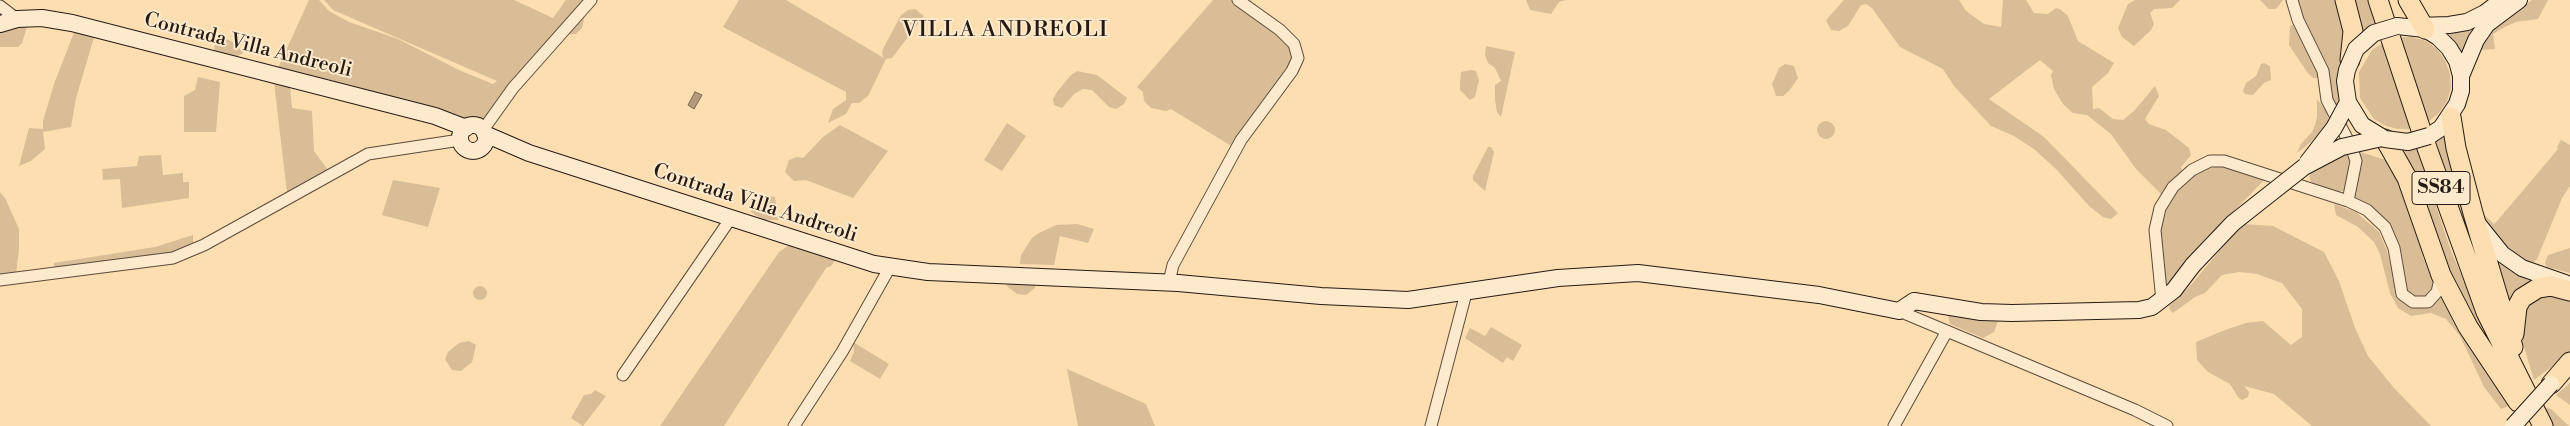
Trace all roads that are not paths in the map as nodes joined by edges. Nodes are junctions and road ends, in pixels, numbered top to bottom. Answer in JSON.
{"nodes":[{"id":1,"x":591,"y":0,"type":"edge"},
{"id":2,"x":1238,"y":0,"type":"edge"},
{"id":3,"x":2345,"y":0,"type":"edge"},
{"id":4,"x":2378,"y":0,"type":"edge"},
{"id":5,"x":2408,"y":0,"type":"edge"},
{"id":6,"x":2502,"y":0,"type":"edge"},
{"id":7,"x":2519,"y":0,"type":"edge"},
{"id":8,"x":0,"y":6,"type":"edge"},
{"id":9,"x":2294,"y":6,"type":"edge"},
{"id":10,"x":17,"y":20,"type":"junction"},
{"id":11,"x":0,"y":24,"type":"edge"},
{"id":12,"x":2413,"y":27,"type":"junction"},
{"id":13,"x":2350,"y":60,"type":"junction"},
{"id":14,"x":2461,"y":76,"type":"junction"},
{"id":15,"x":2348,"y":102,"type":"junction"},
{"id":16,"x":2451,"y":117,"type":"junction"},
{"id":17,"x":463,"y":134,"type":"junction"},
{"id":18,"x":483,"y":137,"type":"junction"},
{"id":19,"x":2383,"y":138,"type":"junction"},
{"id":20,"x":2304,"y":167,"type":"junction"},
{"id":21,"x":2348,"y":201,"type":"junction"},
{"id":22,"x":731,"y":218,"type":"junction"},
{"id":23,"x":2475,"y":220,"type":"junction"},
{"id":24,"x":890,"y":266,"type":"junction"},
{"id":25,"x":2441,"y":275,"type":"junction"},
{"id":26,"x":0,"y":280,"type":"edge"},
{"id":27,"x":1169,"y":282,"type":"junction"},
{"id":28,"x":2570,"y":285,"type":"edge"},
{"id":29,"x":2570,"y":291,"type":"edge"},
{"id":30,"x":1466,"y":292,"type":"junction"},
{"id":31,"x":2162,"y":301,"type":"junction"},
{"id":32,"x":1899,"y":311,"type":"junction"},
{"id":33,"x":1947,"y":331,"type":"junction"},
{"id":34,"x":2513,"y":346,"type":"junction"},
{"id":35,"x":2570,"y":362,"type":"edge"},
{"id":36,"x":2570,"y":370,"type":"edge"},
{"id":37,"x":2515,"y":373,"type":"junction"},
{"id":38,"x":623,"y":375,"type":"dead end"},
{"id":39,"x":2570,"y":376,"type":"edge"},
{"id":40,"x":2552,"y":384,"type":"junction"},
{"id":41,"x":794,"y":426,"type":"edge"},
{"id":42,"x":1431,"y":426,"type":"edge"},
{"id":43,"x":1894,"y":426,"type":"edge"},
{"id":44,"x":2167,"y":426,"type":"edge"},
{"id":45,"x":2512,"y":426,"type":"edge"},
{"id":46,"x":2541,"y":426,"type":"edge"}],
"edges":[{"from":1,"to":18,"type":"street"},
{"from":2,"to":27,"type":"street"},
{"from":3,"to":13,"type":"main road"},
{"from":4,"to":37,"type":"main road","number":"SS84"},
{"from":5,"to":12,"type":"main road"},
{"from":6,"to":12,"type":"main road"},
{"from":7,"to":14,"type":"main road"},
{"from":8,"to":10,"type":"street"},
{"from":9,"to":21,"type":"street"},
{"from":10,"to":11,"type":"main road","name":"Contrada Villa Andreoli"},
{"from":10,"to":17,"type":"main road","name":"Contrada Villa Andreoli"},
{"from":12,"to":13,"type":"main road","bridge":true},
{"from":12,"to":14,"type":"main road"},
{"from":13,"to":15,"type":"main road","bridge":true},
{"from":14,"to":16,"type":"main road"},
{"from":15,"to":19,"type":"main road","bridge":true},
{"from":15,"to":20,"type":"main road","bridge":true},
{"from":16,"to":19,"type":"main road","bridge":true},
{"from":16,"to":23,"type":"main road"},
{"from":17,"to":18,"type":"main road"},
{"from":17,"to":18,"type":"main road"},
{"from":17,"to":26,"type":"street"},
{"from":18,"to":22,"type":"main road","name":"Contrada Villa Andreoli"},
{"from":19,"to":20,"type":"main road","bridge":true},
{"from":19,"to":25,"type":"main road"},
{"from":20,"to":31,"type":"main road","bridge":true},
{"from":21,"to":25,"type":"street"},
{"from":21,"to":31,"type":"street"},
{"from":22,"to":24,"type":"main road","name":"Contrada Villa Andreoli"},
{"from":22,"to":38,"type":"street"},
{"from":23,"to":28,"type":"main road"},
{"from":23,"to":34,"type":"main road"},
{"from":24,"to":27,"type":"main road","name":"Contrada Villa Andreoli"},
{"from":24,"to":41,"type":"street"},
{"from":25,"to":46,"type":"main road"},
{"from":27,"to":30,"type":"main road","name":"Contrada Villa Andreoli"},
{"from":29,"to":34,"type":"main road"},
{"from":30,"to":32,"type":"main road","name":"Contrada Villa Andreoli"},
{"from":30,"to":42,"type":"street"},
{"from":31,"to":32,"type":"main road"},
{"from":32,"to":33,"type":"street"},
{"from":33,"to":43,"type":"street"},
{"from":33,"to":44,"type":"street"},
{"from":34,"to":37,"type":"main road"},
{"from":35,"to":40,"type":"main road"},
{"from":36,"to":40,"type":"main road"},
{"from":37,"to":46,"type":"main road","number":"SS84"},
{"from":39,"to":40,"type":"main road"},
{"from":40,"to":45,"type":"main road","bridge":true}]}
